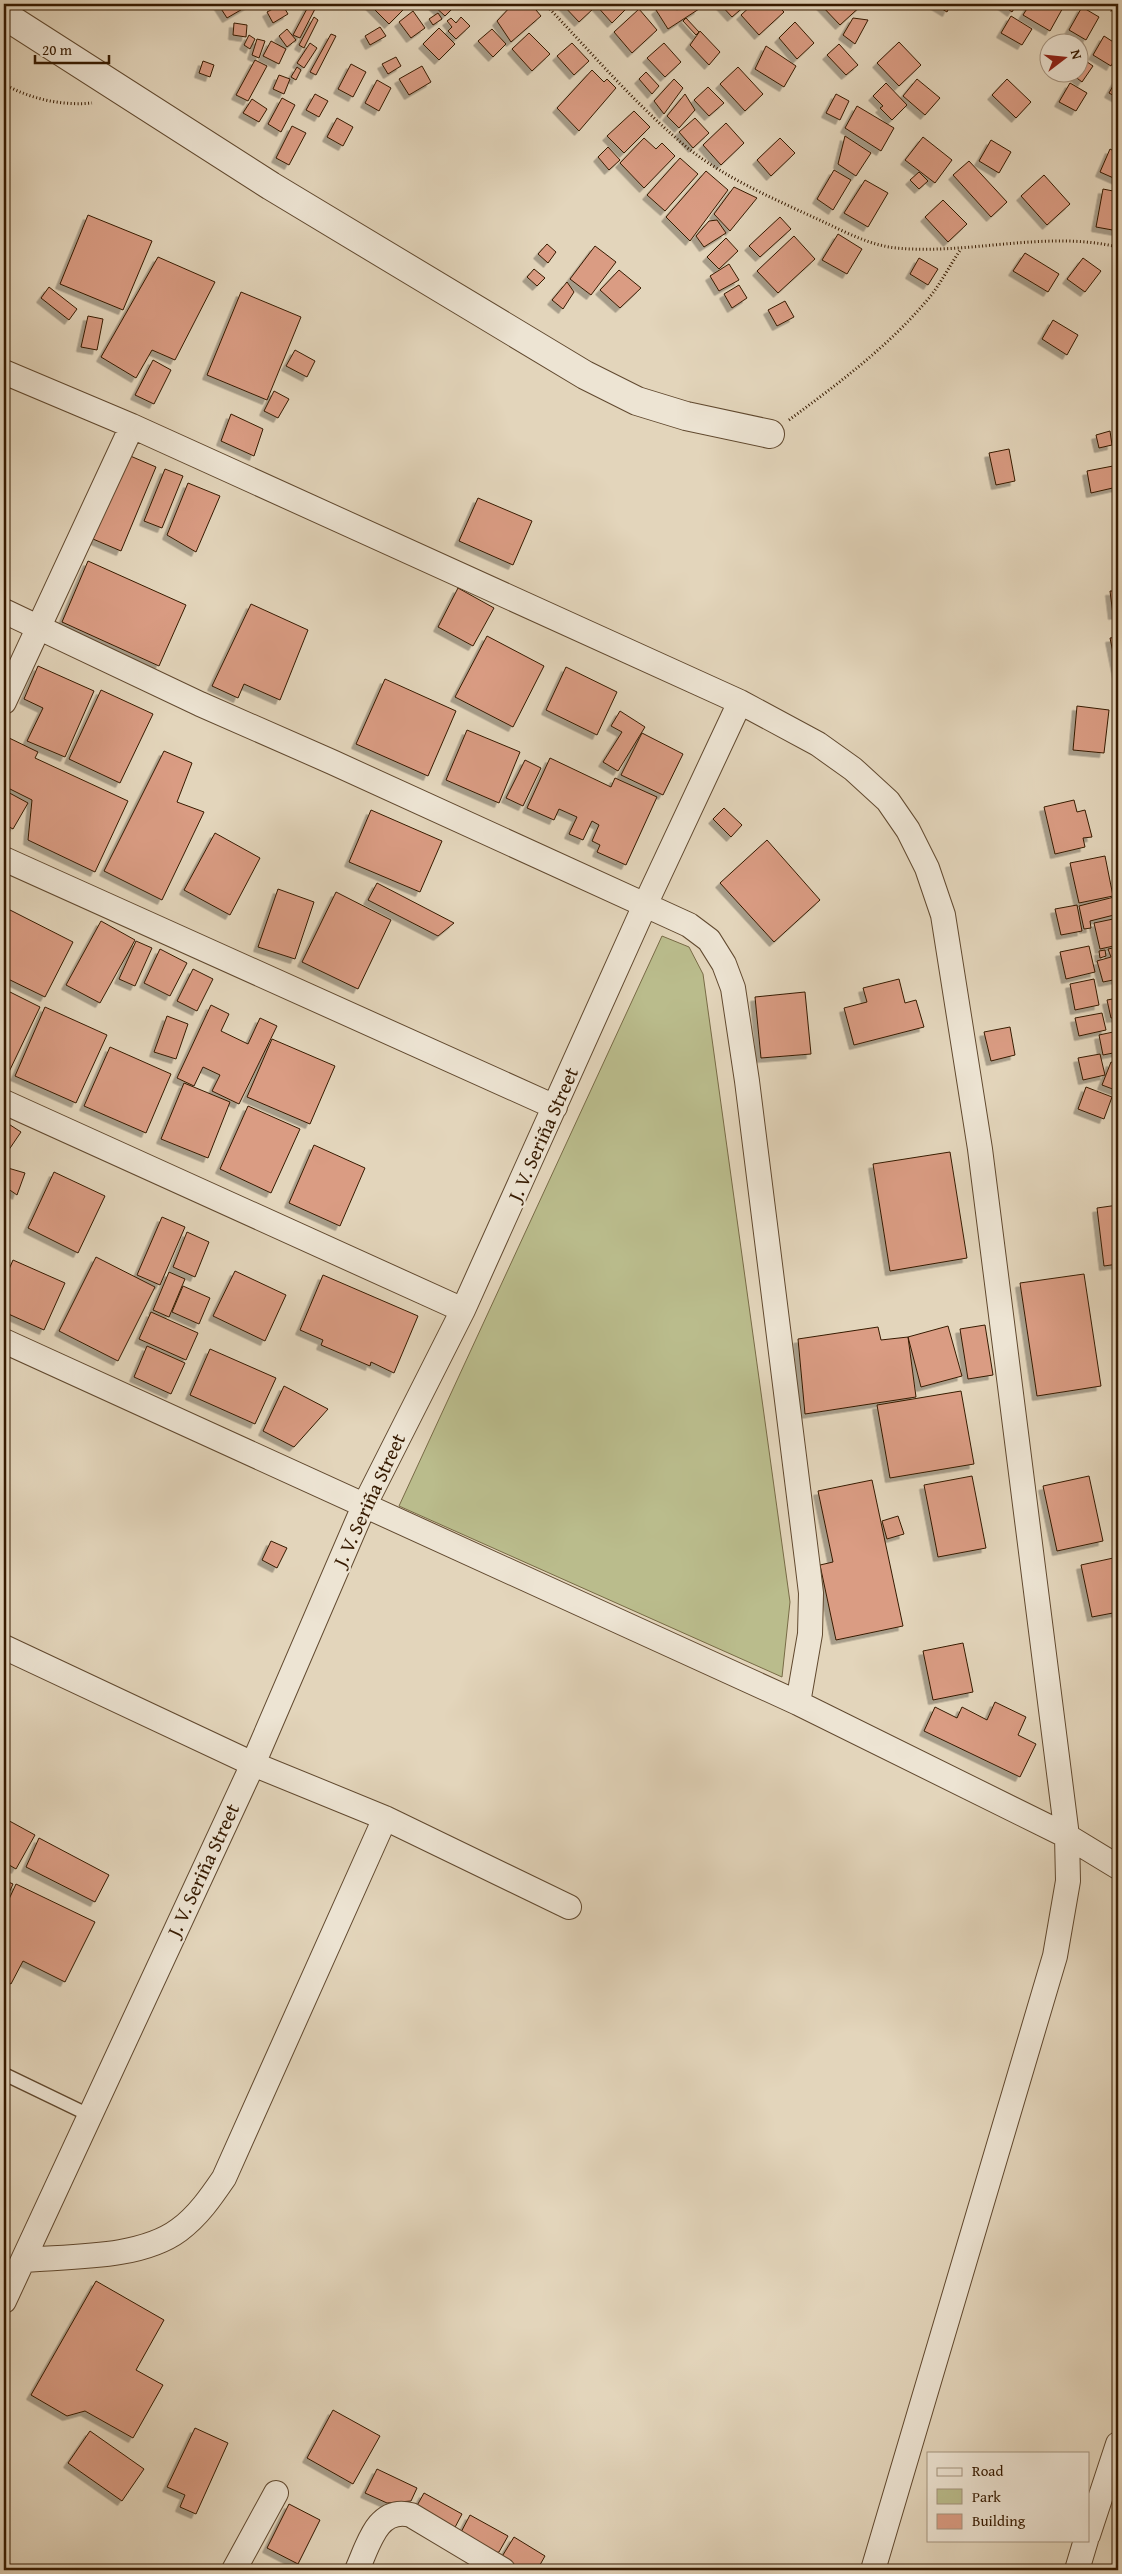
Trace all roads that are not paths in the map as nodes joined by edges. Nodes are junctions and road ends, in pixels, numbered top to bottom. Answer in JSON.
{"nodes":[{"id":1,"x":4,"y":14,"type":"edge"},
{"id":2,"x":4,"y":372,"type":"edge"},
{"id":3,"x":132,"y":426,"type":"junction"},
{"id":4,"x":770,"y":434,"type":"road end"},
{"id":5,"x":4,"y":611,"type":"edge"},
{"id":6,"x":40,"y":626,"type":"junction"},
{"id":7,"x":4,"y":702,"type":"edge"},
{"id":8,"x":740,"y":702,"type":"junction"},
{"id":9,"x":4,"y":859,"type":"edge"},
{"id":10,"x":645,"y":905,"type":"junction"},
{"id":11,"x":4,"y":1102,"type":"edge"},
{"id":12,"x":555,"y":1108,"type":"junction"},
{"id":13,"x":463,"y":1310,"type":"junction"},
{"id":14,"x":4,"y":1341,"type":"edge"},
{"id":15,"x":364,"y":1506,"type":"junction"},
{"id":16,"x":4,"y":1647,"type":"edge"},
{"id":17,"x":798,"y":1703,"type":"junction"},
{"id":18,"x":253,"y":1764,"type":"junction"},
{"id":19,"x":385,"y":1818,"type":"junction"},
{"id":20,"x":1067,"y":1836,"type":"junction"},
{"id":21,"x":1118,"y":1867,"type":"edge"},
{"id":22,"x":569,"y":1906,"type":"dead end"},
{"id":23,"x":4,"y":2074,"type":"edge"},
{"id":24,"x":89,"y":2115,"type":"junction"},
{"id":25,"x":23,"y":2260,"type":"junction"},
{"id":26,"x":4,"y":2301,"type":"edge"},
{"id":27,"x":1118,"y":2444,"type":"edge"},
{"id":28,"x":276,"y":2493,"type":"dead end"},
{"id":29,"x":1090,"y":2529,"type":"edge"},
{"id":30,"x":1085,"y":2542,"type":"edge"},
{"id":31,"x":234,"y":2570,"type":"edge"},
{"id":32,"x":357,"y":2570,"type":"edge"},
{"id":33,"x":503,"y":2570,"type":"edge"},
{"id":34,"x":873,"y":2570,"type":"edge"},
{"id":35,"x":1076,"y":2570,"type":"edge"}],
"edges":[{"from":1,"to":4,"type":"street"},
{"from":2,"to":3,"type":"street"},
{"from":3,"to":6,"type":"street"},
{"from":3,"to":8,"type":"street"},
{"from":5,"to":6,"type":"street"},
{"from":6,"to":7,"type":"street"},
{"from":6,"to":10,"type":"street"},
{"from":8,"to":10,"type":"street","name":"J. V. Seriña Street"},
{"from":8,"to":20,"type":"street"},
{"from":9,"to":12,"type":"street"},
{"from":10,"to":12,"type":"street","name":"J. V. Seriña Street"},
{"from":10,"to":17,"type":"street"},
{"from":11,"to":13,"type":"street"},
{"from":12,"to":13,"type":"street","name":"J. V. Seriña Street"},
{"from":13,"to":15,"type":"street","name":"J. V. Seriña Street"},
{"from":14,"to":15,"type":"street"},
{"from":15,"to":17,"type":"street"},
{"from":15,"to":18,"type":"street","name":"J. V. Seriña Street"},
{"from":16,"to":18,"type":"street"},
{"from":17,"to":20,"type":"street"},
{"from":18,"to":19,"type":"street"},
{"from":18,"to":24,"type":"street","name":"J. V. Seriña Street"},
{"from":19,"to":22,"type":"street"},
{"from":19,"to":25,"type":"street"},
{"from":20,"to":21,"type":"street"},
{"from":20,"to":34,"type":"street"},
{"from":23,"to":24,"type":"lane"},
{"from":24,"to":25,"type":"street","name":"J. V. Seriña Street"},
{"from":25,"to":26,"type":"street","name":"J. V. Seriña Street"},
{"from":27,"to":29,"type":"street"},
{"from":28,"to":31,"type":"street"},
{"from":30,"to":35,"type":"street"},
{"from":32,"to":33,"type":"street"}]}
